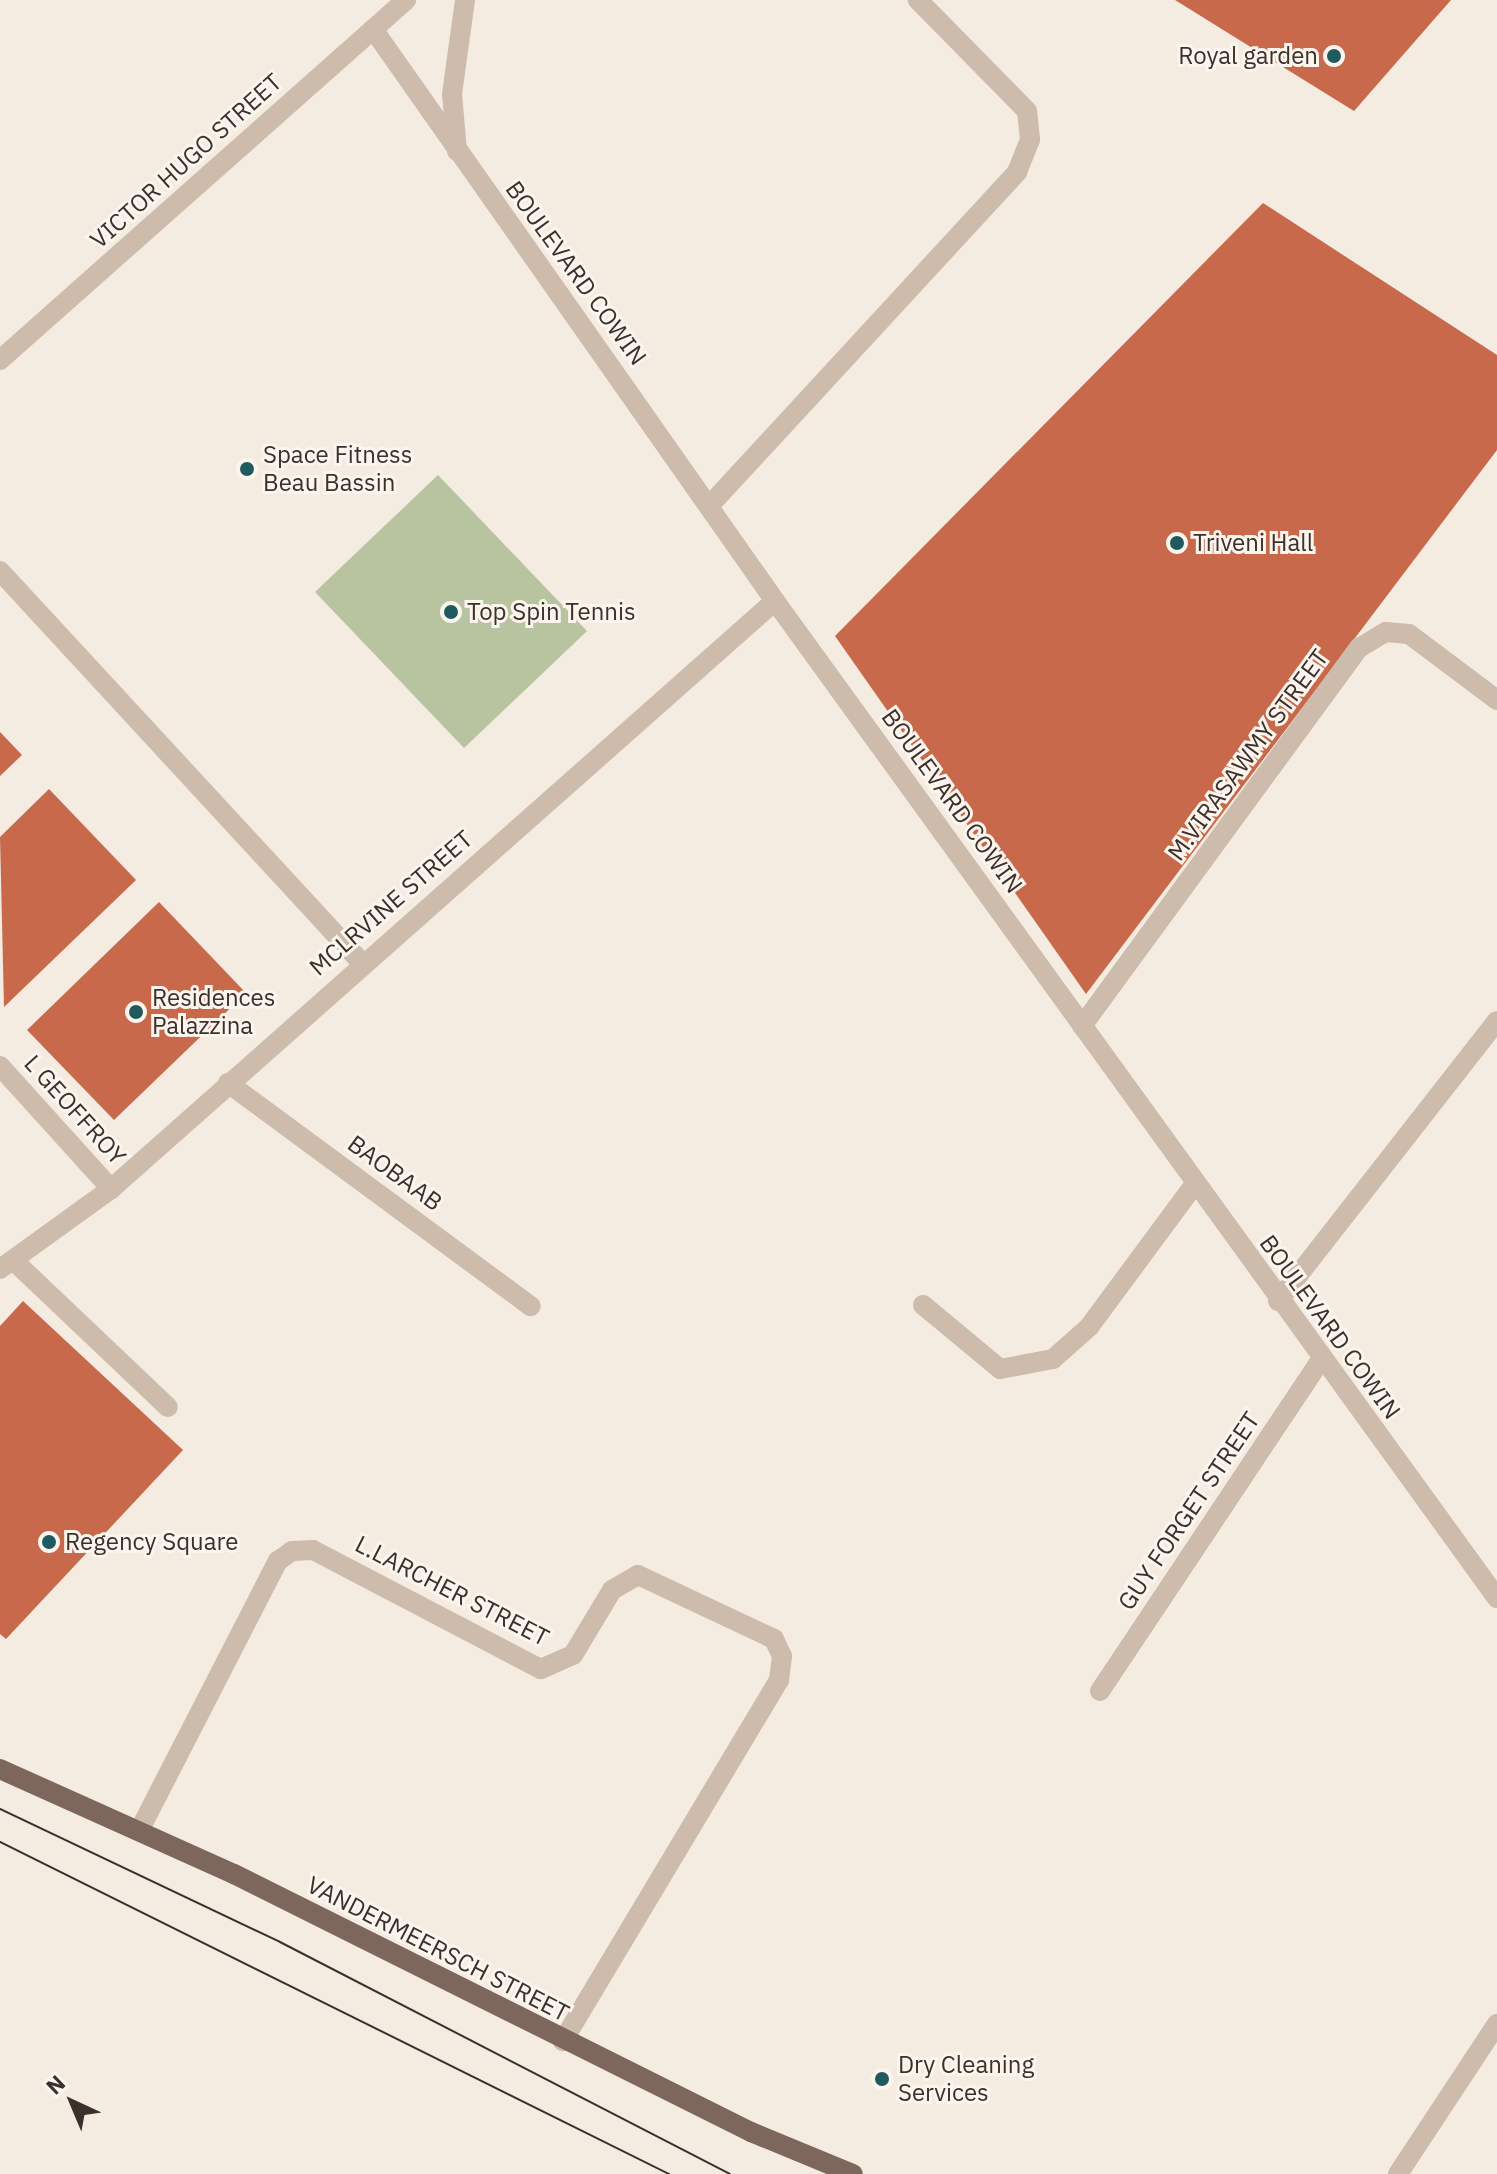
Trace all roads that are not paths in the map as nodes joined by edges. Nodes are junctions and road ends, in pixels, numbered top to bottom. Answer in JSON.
{"nodes":[{"id":1,"x":406,"y":0,"type":"edge"},
{"id":2,"x":465,"y":0,"type":"edge"},
{"id":3,"x":918,"y":0,"type":"edge"},
{"id":4,"x":373,"y":29,"type":"junction"},
{"id":5,"x":457,"y":152,"type":"junction"},
{"id":6,"x":0,"y":360,"type":"edge"},
{"id":7,"x":710,"y":505,"type":"junction"},
{"id":8,"x":0,"y":571,"type":"edge"},
{"id":9,"x":775,"y":601,"type":"junction"},
{"id":10,"x":1497,"y":700,"type":"edge"},
{"id":11,"x":361,"y":962,"type":"junction"},
{"id":12,"x":1497,"y":1021,"type":"edge"},
{"id":13,"x":1082,"y":1026,"type":"junction"},
{"id":14,"x":0,"y":1066,"type":"edge"},
{"id":15,"x":228,"y":1083,"type":"junction"},
{"id":16,"x":1195,"y":1184,"type":"junction"},
{"id":17,"x":111,"y":1189,"type":"junction"},
{"id":18,"x":7,"y":1265,"type":"edge"},
{"id":19,"x":1278,"y":1301,"type":"junction"},
{"id":20,"x":923,"y":1305,"type":"dead end"},
{"id":21,"x":531,"y":1306,"type":"dead end"},
{"id":22,"x":1321,"y":1359,"type":"junction"},
{"id":23,"x":168,"y":1407,"type":"dead end"},
{"id":24,"x":1497,"y":1598,"type":"edge"},
{"id":25,"x":1100,"y":1691,"type":"dead end"},
{"id":26,"x":0,"y":1769,"type":"edge"},
{"id":27,"x":139,"y":1831,"type":"junction"},
{"id":28,"x":1497,"y":2024,"type":"edge"},
{"id":29,"x":563,"y":2041,"type":"junction"},
{"id":30,"x":853,"y":2174,"type":"edge"},
{"id":31,"x":1398,"y":2174,"type":"edge"}],
"edges":[{"from":1,"to":4,"type":"street","name":"VICTOR HUGO STREET"},
{"from":2,"to":5,"type":"street"},
{"from":3,"to":7,"type":"street"},
{"from":4,"to":5,"type":"street","name":"BOULEVARD COWIN"},
{"from":4,"to":6,"type":"street","name":"VICTOR HUGO STREET"},
{"from":5,"to":7,"type":"street","name":"BOULEVARD COWIN"},
{"from":7,"to":9,"type":"street","name":"BOULEVARD COWIN"},
{"from":8,"to":11,"type":"street"},
{"from":9,"to":11,"type":"street","name":"MCLRVINE STREET"},
{"from":9,"to":13,"type":"street","name":"BOULEVARD COWIN"},
{"from":10,"to":13,"type":"street","name":"M.VIRASAWMY STREET"},
{"from":11,"to":15,"type":"street","name":"MCLRVINE STREET"},
{"from":12,"to":19,"type":"street"},
{"from":13,"to":16,"type":"street","name":"BOULEVARD COWIN"},
{"from":14,"to":17,"type":"street","name":"L GEOFFROY"},
{"from":15,"to":17,"type":"street","name":"MCLRVINE STREET"},
{"from":15,"to":21,"type":"street","name":"BAOBAAB"},
{"from":16,"to":19,"type":"street","name":"BOULEVARD COWIN"},
{"from":16,"to":20,"type":"street"},
{"from":17,"to":18,"type":"street","name":"MCLRVINE STREET"},
{"from":18,"to":23,"type":"street"},
{"from":19,"to":22,"type":"street","name":"BOULEVARD COWIN"},
{"from":22,"to":24,"type":"street","name":"BOULEVARD COWIN"},
{"from":22,"to":25,"type":"street","name":"GUY FORGET STREET"},
{"from":26,"to":27,"type":"main road","name":"VANDERMEERSCH STREET"},
{"from":27,"to":29,"type":"main road","name":"VANDERMEERSCH STREET"},
{"from":27,"to":29,"type":"street","name":"L.LARCHER STREET"},
{"from":28,"to":31,"type":"street"},
{"from":29,"to":30,"type":"main road","name":"VANDERMEERSCH STREET"}]}
